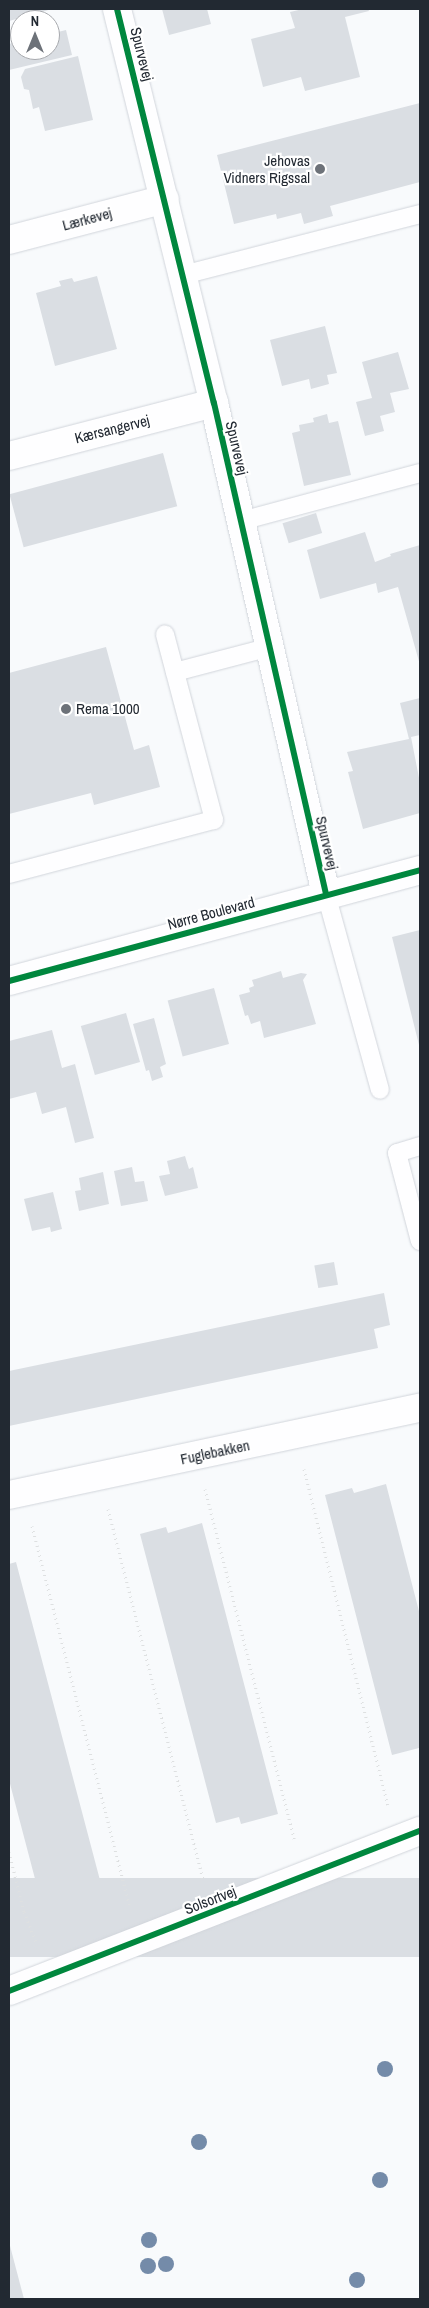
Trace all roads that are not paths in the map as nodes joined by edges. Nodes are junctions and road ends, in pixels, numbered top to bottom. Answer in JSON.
{"nodes":[{"id":1,"x":118,"y":9,"type":"edge"},
{"id":2,"x":164,"y":199,"type":"junction"},
{"id":3,"x":420,"y":214,"type":"edge"},
{"id":4,"x":9,"y":240,"type":"edge"},
{"id":5,"x":183,"y":275,"type":"junction"},
{"id":6,"x":214,"y":403,"type":"junction"},
{"id":7,"x":9,"y":456,"type":"edge"},
{"id":8,"x":420,"y":473,"type":"edge"},
{"id":9,"x":241,"y":521,"type":"junction"},
{"id":10,"x":165,"y":634,"type":"dead end"},
{"id":11,"x":270,"y":647,"type":"junction"},
{"id":12,"x":175,"y":672,"type":"junction"},
{"id":13,"x":420,"y":870,"type":"edge"},
{"id":14,"x":9,"y":874,"type":"edge"},
{"id":15,"x":326,"y":894,"type":"junction"},
{"id":16,"x":9,"y":981,"type":"edge"},
{"id":17,"x":380,"y":1090,"type":"dead end"},
{"id":18,"x":420,"y":1146,"type":"edge"},
{"id":19,"x":420,"y":1241,"type":"edge"},
{"id":20,"x":420,"y":1408,"type":"edge"},
{"id":21,"x":16,"y":1493,"type":"edge"},
{"id":22,"x":409,"y":1835,"type":"edge"},
{"id":23,"x":9,"y":1992,"type":"edge"}],
"edges":[{"from":1,"to":2,"type":"street","name":"Spurvevej"},
{"from":2,"to":4,"type":"street","name":"Lærkevej"},
{"from":2,"to":5,"type":"street","name":"Spurvevej"},
{"from":3,"to":5,"type":"lane"},
{"from":5,"to":6,"type":"street","name":"Spurvevej"},
{"from":6,"to":7,"type":"street","name":"Kærsangervej"},
{"from":6,"to":9,"type":"street","name":"Spurvevej"},
{"from":8,"to":9,"type":"lane"},
{"from":9,"to":11,"type":"street","name":"Spurvevej"},
{"from":10,"to":12,"type":"lane"},
{"from":11,"to":12,"type":"lane"},
{"from":11,"to":15,"type":"street","name":"Spurvevej"},
{"from":12,"to":14,"type":"lane"},
{"from":13,"to":15,"type":"street","name":"Nørre Boulevard"},
{"from":15,"to":16,"type":"street","name":"Nørre Boulevard"},
{"from":15,"to":17,"type":"lane"},
{"from":18,"to":19,"type":"lane"},
{"from":20,"to":21,"type":"street","name":"Fuglebakken"},
{"from":22,"to":23,"type":"street","name":"Solsortvej"}]}
